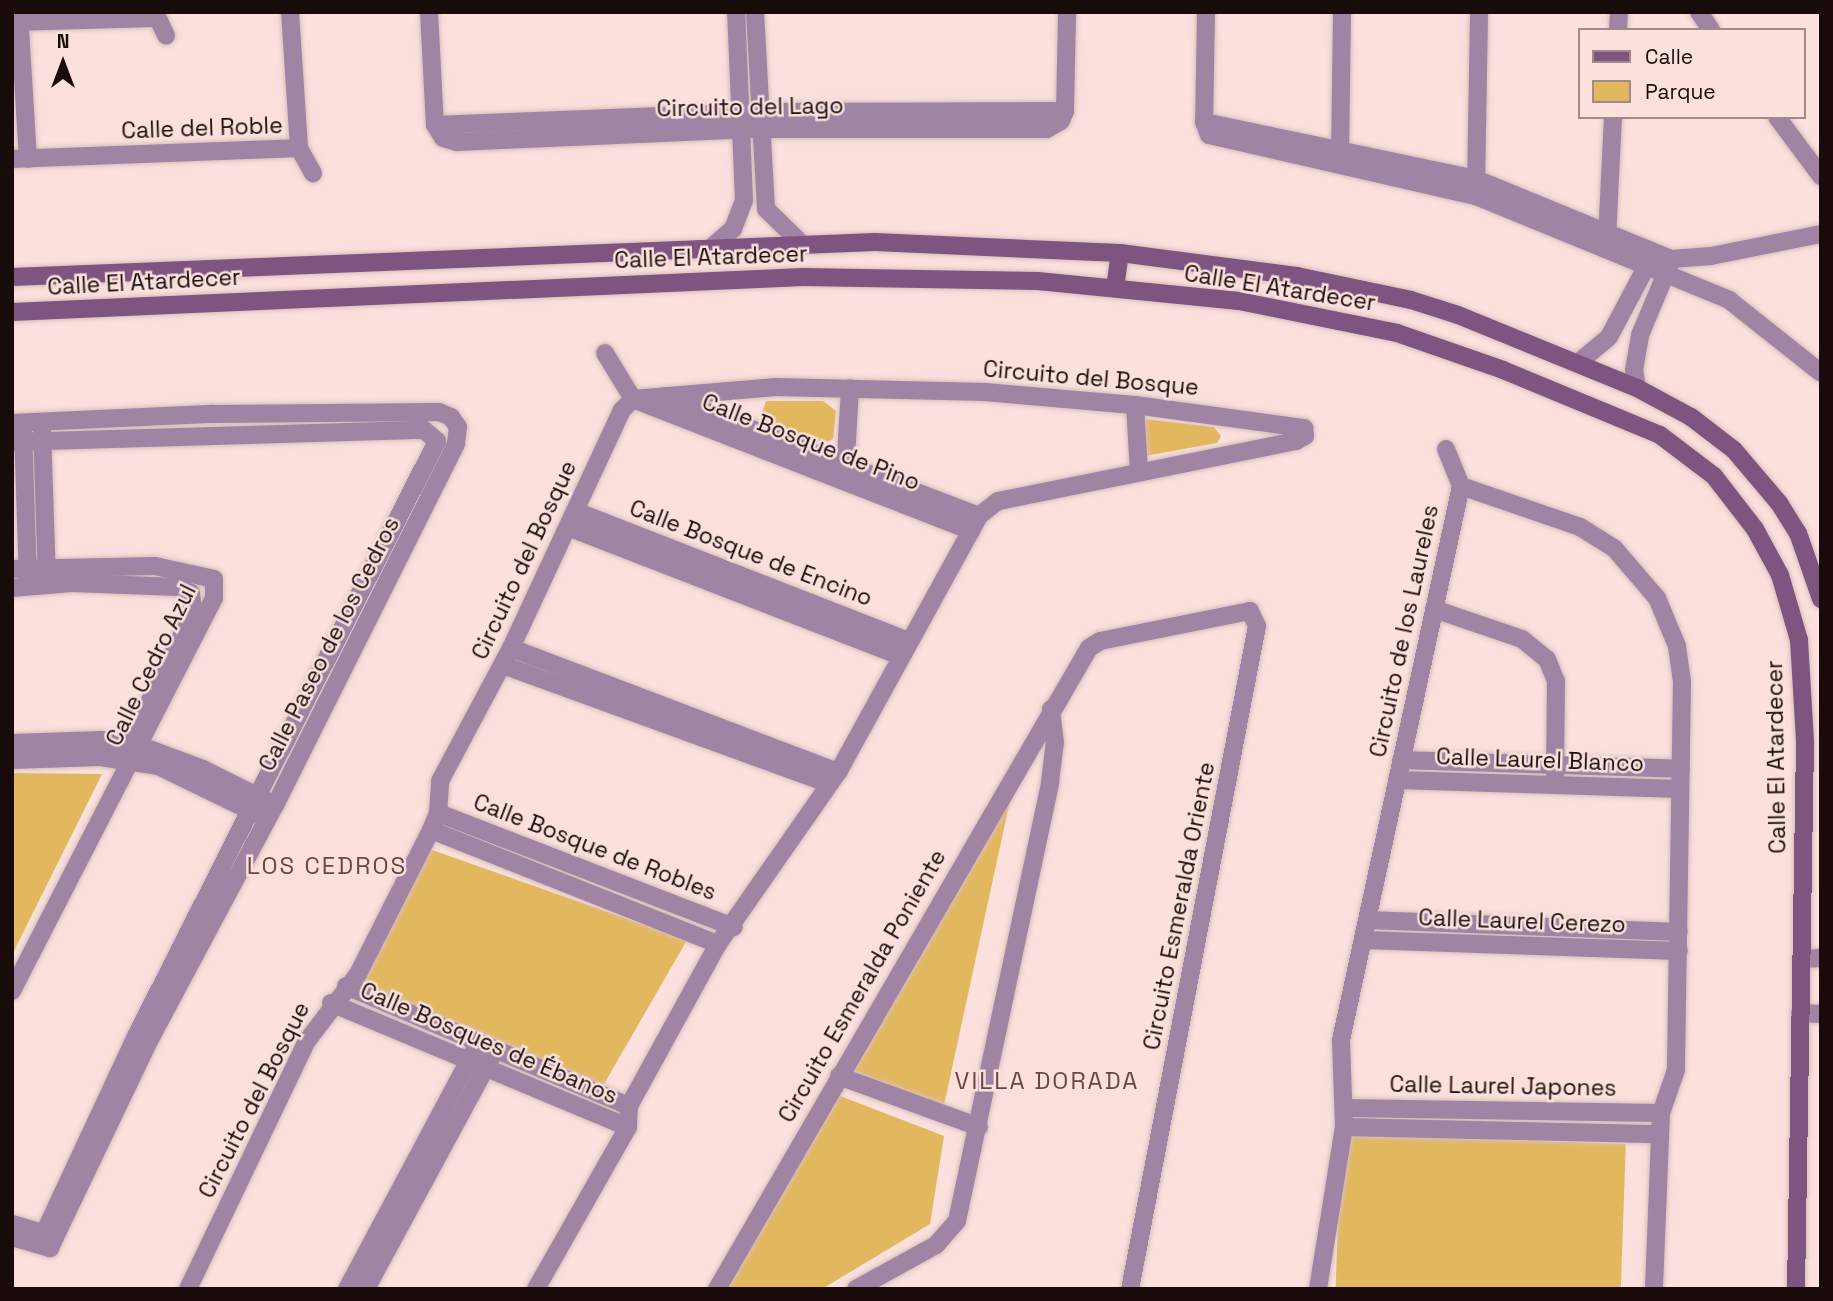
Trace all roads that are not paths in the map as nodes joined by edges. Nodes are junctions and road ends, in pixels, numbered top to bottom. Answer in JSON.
{"nodes":[{"id":1,"x":290,"y":12,"type":"edge"},
{"id":2,"x":429,"y":12,"type":"edge"},
{"id":3,"x":736,"y":12,"type":"edge"},
{"id":4,"x":755,"y":12,"type":"edge"},
{"id":5,"x":1067,"y":12,"type":"edge"},
{"id":6,"x":1206,"y":12,"type":"edge"},
{"id":7,"x":1342,"y":12,"type":"edge"},
{"id":8,"x":1479,"y":12,"type":"edge"},
{"id":9,"x":1699,"y":12,"type":"edge"},
{"id":10,"x":155,"y":15,"type":"edge"},
{"id":11,"x":17,"y":19,"type":"edge"},
{"id":12,"x":1710,"y":28,"type":"edge"},
{"id":13,"x":166,"y":36,"type":"dead end"},
{"id":14,"x":1613,"y":119,"type":"edge"},
{"id":15,"x":1778,"y":119,"type":"edge"},
{"id":16,"x":741,"y":121,"type":"junction"},
{"id":17,"x":760,"y":121,"type":"junction"},
{"id":18,"x":299,"y":148,"type":"junction"},
{"id":19,"x":16,"y":155,"type":"edge"},
{"id":20,"x":1340,"y":155,"type":"junction"},
{"id":21,"x":313,"y":173,"type":"dead end"},
{"id":22,"x":1821,"y":176,"type":"edge"},
{"id":23,"x":1476,"y":187,"type":"junction"},
{"id":24,"x":1607,"y":231,"type":"junction"},
{"id":25,"x":1821,"y":234,"type":"edge"},
{"id":26,"x":802,"y":244,"type":"junction"},
{"id":27,"x":712,"y":247,"type":"junction"},
{"id":28,"x":1606,"y":249,"type":"junction"},
{"id":29,"x":1120,"y":253,"type":"junction"},
{"id":30,"x":499,"y":259,"type":"junction"},
{"id":31,"x":1646,"y":267,"type":"junction"},
{"id":32,"x":1668,"y":268,"type":"junction"},
{"id":33,"x":12,"y":277,"type":"edge"},
{"id":34,"x":803,"y":277,"type":"junction"},
{"id":35,"x":1115,"y":288,"type":"junction"},
{"id":36,"x":500,"y":290,"type":"junction"},
{"id":37,"x":12,"y":312,"type":"edge"},
{"id":38,"x":605,"y":353,"type":"dead end"},
{"id":39,"x":1578,"y":363,"type":"junction"},
{"id":40,"x":1821,"y":373,"type":"edge"},
{"id":41,"x":850,"y":388,"type":"junction"},
{"id":42,"x":1637,"y":388,"type":"junction"},
{"id":43,"x":658,"y":394,"type":"junction"},
{"id":44,"x":633,"y":399,"type":"junction"},
{"id":45,"x":1135,"y":405,"type":"junction"},
{"id":46,"x":214,"y":414,"type":"junction"},
{"id":47,"x":1622,"y":417,"type":"junction"},
{"id":48,"x":455,"y":422,"type":"junction"},
{"id":49,"x":42,"y":430,"type":"junction"},
{"id":50,"x":18,"y":432,"type":"edge"},
{"id":51,"x":212,"y":434,"type":"junction"},
{"id":52,"x":435,"y":436,"type":"junction"},
{"id":53,"x":1446,"y":449,"type":"dead end"},
{"id":54,"x":1139,"y":472,"type":"junction"},
{"id":55,"x":845,"y":473,"type":"junction"},
{"id":56,"x":1461,"y":486,"type":"junction"},
{"id":57,"x":572,"y":519,"type":"junction"},
{"id":58,"x":975,"y":523,"type":"junction"},
{"id":59,"x":47,"y":575,"type":"junction"},
{"id":60,"x":20,"y":578,"type":"edge"},
{"id":61,"x":214,"y":579,"type":"junction"},
{"id":62,"x":191,"y":593,"type":"junction"},
{"id":63,"x":1821,"y":599,"type":"edge"},
{"id":64,"x":1434,"y":609,"type":"junction"},
{"id":65,"x":357,"y":621,"type":"junction"},
{"id":66,"x":1094,"y":643,"type":"joint"},
{"id":67,"x":511,"y":648,"type":"junction"},
{"id":68,"x":904,"y":648,"type":"junction"},
{"id":69,"x":503,"y":665,"type":"junction"},
{"id":70,"x":1051,"y":709,"type":"junction"},
{"id":71,"x":666,"y":715,"type":"junction"},
{"id":72,"x":12,"y":743,"type":"edge"},
{"id":73,"x":31,"y":749,"type":"junction"},
{"id":74,"x":130,"y":756,"type":"junction"},
{"id":75,"x":12,"y":760,"type":"edge"},
{"id":76,"x":1401,"y":760,"type":"junction"},
{"id":77,"x":1556,"y":765,"type":"junction"},
{"id":78,"x":1681,"y":769,"type":"junction"},
{"id":79,"x":832,"y":778,"type":"junction"},
{"id":80,"x":1397,"y":780,"type":"junction"},
{"id":81,"x":1555,"y":785,"type":"junction"},
{"id":82,"x":1681,"y":789,"type":"junction"},
{"id":83,"x":255,"y":803,"type":"junction"},
{"id":84,"x":271,"y":812,"type":"junction"},
{"id":85,"x":438,"y":813,"type":"junction"},
{"id":86,"x":431,"y":830,"type":"junction"},
{"id":87,"x":574,"y":865,"type":"junction"},
{"id":88,"x":566,"y":881,"type":"junction"},
{"id":89,"x":1368,"y":920,"type":"junction"},
{"id":90,"x":1521,"y":926,"type":"junction"},
{"id":91,"x":734,"y":927,"type":"junction"},
{"id":92,"x":1679,"y":932,"type":"junction"},
{"id":93,"x":1364,"y":940,"type":"junction"},
{"id":94,"x":718,"y":944,"type":"junction"},
{"id":95,"x":1521,"y":946,"type":"junction"},
{"id":96,"x":1679,"y":951,"type":"junction"},
{"id":97,"x":1821,"y":958,"type":"edge"},
{"id":98,"x":1801,"y":959,"type":"junction"},
{"id":99,"x":346,"y":986,"type":"junction"},
{"id":100,"x":12,"y":991,"type":"edge"},
{"id":101,"x":331,"y":1003,"type":"junction"},
{"id":102,"x":1800,"y":1013,"type":"junction"},
{"id":103,"x":1821,"y":1014,"type":"edge"},
{"id":104,"x":143,"y":1037,"type":"junction"},
{"id":105,"x":478,"y":1045,"type":"junction"},
{"id":106,"x":495,"y":1052,"type":"junction"},
{"id":107,"x":469,"y":1061,"type":"junction"},
{"id":108,"x":486,"y":1069,"type":"junction"},
{"id":109,"x":839,"y":1076,"type":"junction"},
{"id":110,"x":629,"y":1106,"type":"junction"},
{"id":111,"x":1344,"y":1108,"type":"junction"},
{"id":112,"x":1502,"y":1111,"type":"junction"},
{"id":113,"x":1661,"y":1113,"type":"junction"},
{"id":114,"x":628,"y":1127,"type":"junction"},
{"id":115,"x":979,"y":1127,"type":"junction"},
{"id":116,"x":1344,"y":1127,"type":"junction"},
{"id":117,"x":1500,"y":1130,"type":"junction"},
{"id":118,"x":1660,"y":1134,"type":"junction"},
{"id":119,"x":405,"y":1198,"type":"junction"},
{"id":120,"x":12,"y":1224,"type":"edge"},
{"id":121,"x":12,"y":1237,"type":"edge"},
{"id":122,"x":47,"y":1240,"type":"junction"},
{"id":123,"x":188,"y":1289,"type":"edge"},
{"id":124,"x":346,"y":1289,"type":"edge"},
{"id":125,"x":366,"y":1289,"type":"edge"},
{"id":126,"x":536,"y":1289,"type":"edge"},
{"id":127,"x":717,"y":1289,"type":"edge"},
{"id":128,"x":856,"y":1289,"type":"edge"},
{"id":129,"x":1130,"y":1289,"type":"edge"},
{"id":130,"x":1318,"y":1289,"type":"edge"},
{"id":131,"x":1654,"y":1289,"type":"edge"},
{"id":132,"x":1796,"y":1289,"type":"edge"}],
"edges":[{"from":1,"to":18,"type":"street","name":"Calle del Roble"},
{"from":2,"to":16,"type":"street","name":"Circuito del Lago"},
{"from":3,"to":16,"type":"street"},
{"from":4,"to":17,"type":"street"},
{"from":5,"to":17,"type":"street","name":"Circuito del Lago"},
{"from":6,"to":20,"type":"street"},
{"from":7,"to":20,"type":"street"},
{"from":8,"to":23,"type":"street"},
{"from":9,"to":12,"type":"street"},
{"from":10,"to":11,"type":"street"},
{"from":10,"to":13,"type":"street"},
{"from":11,"to":19,"type":"street"},
{"from":14,"to":24,"type":"street"},
{"from":15,"to":22,"type":"street"},
{"from":16,"to":17,"type":"street","name":"Circuito del Lago"},
{"from":16,"to":27,"type":"street"},
{"from":17,"to":26,"type":"street"},
{"from":18,"to":19,"type":"street","name":"Calle del Roble"},
{"from":18,"to":21,"type":"street"},
{"from":20,"to":23,"type":"street"},
{"from":23,"to":24,"type":"street"},
{"from":23,"to":28,"type":"street"},
{"from":24,"to":28,"type":"street"},
{"from":24,"to":32,"type":"street"},
{"from":25,"to":32,"type":"street"},
{"from":26,"to":27,"type":"street","name":"Calle El Atardecer"},
{"from":26,"to":29,"type":"street","name":"Calle El Atardecer"},
{"from":26,"to":34,"type":"street"},
{"from":27,"to":30,"type":"street","name":"Calle El Atardecer"},
{"from":28,"to":31,"type":"street"},
{"from":29,"to":35,"type":"street"},
{"from":29,"to":39,"type":"street","name":"Calle El Atardecer"},
{"from":30,"to":33,"type":"street","name":"Calle El Atardecer"},
{"from":30,"to":36,"type":"street"},
{"from":31,"to":32,"type":"street"},
{"from":31,"to":39,"type":"street"},
{"from":32,"to":40,"type":"street"},
{"from":32,"to":42,"type":"street"},
{"from":34,"to":35,"type":"street","name":"Calle El Atardecer"},
{"from":34,"to":36,"type":"street","name":"Calle El Atardecer"},
{"from":35,"to":47,"type":"street","name":"Calle El Atardecer"},
{"from":36,"to":37,"type":"street","name":"Calle El Atardecer"},
{"from":38,"to":44,"type":"street"},
{"from":39,"to":42,"type":"street","name":"Calle El Atardecer"},
{"from":41,"to":43,"type":"street","name":"Circuito del Bosque"},
{"from":41,"to":45,"type":"street","name":"Circuito del Bosque"},
{"from":41,"to":55,"type":"street"},
{"from":42,"to":47,"type":"street"},
{"from":42,"to":63,"type":"street","name":"Calle El Atardecer"},
{"from":43,"to":44,"type":"street","name":"Circuito del Bosque"},
{"from":43,"to":55,"type":"street","name":"Calle Bosque de Pino"},
{"from":44,"to":55,"type":"street","name":"Calle Bosque de Pino"},
{"from":44,"to":57,"type":"street","name":"Circuito del Bosque"},
{"from":45,"to":54,"type":"street"},
{"from":45,"to":54,"type":"street","name":"Circuito del Bosque"},
{"from":46,"to":48,"type":"street"},
{"from":46,"to":49,"type":"street"},
{"from":46,"to":51,"type":"street"},
{"from":47,"to":98,"type":"street","name":"Calle El Atardecer"},
{"from":48,"to":52,"type":"street"},
{"from":48,"to":65,"type":"street","name":"Calle Paseo de los Cedros"},
{"from":49,"to":50,"type":"street"},
{"from":49,"to":51,"type":"street"},
{"from":49,"to":59,"type":"street"},
{"from":50,"to":60,"type":"street"},
{"from":51,"to":52,"type":"street"},
{"from":52,"to":65,"type":"street","name":"Calle Paseo de los Cedros"},
{"from":53,"to":56,"type":"street"},
{"from":54,"to":58,"type":"street","name":"Circuito del Bosque"},
{"from":55,"to":58,"type":"street","name":"Calle Bosque de Pino"},
{"from":56,"to":64,"type":"street","name":"Circuito de los Laureles"},
{"from":56,"to":78,"type":"street","name":"Circuito de los Laureles"},
{"from":57,"to":67,"type":"street","name":"Circuito del Bosque"},
{"from":57,"to":68,"type":"street","name":"Calle Bosque de Encino"},
{"from":58,"to":68,"type":"street"},
{"from":59,"to":60,"type":"street"},
{"from":59,"to":61,"type":"street"},
{"from":59,"to":62,"type":"street"},
{"from":61,"to":62,"type":"street"},
{"from":61,"to":74,"type":"street","name":"Calle Cedro Azul"},
{"from":62,"to":74,"type":"street","name":"Calle Cedro Azul"},
{"from":64,"to":76,"type":"street","name":"Circuito de los Laureles"},
{"from":64,"to":77,"type":"street"},
{"from":65,"to":83,"type":"street","name":"Calle Paseo de los Cedros"},
{"from":65,"to":84,"type":"street","name":"Calle Paseo de los Cedros"},
{"from":66,"to":70,"type":"street","name":"Circuito Esmeralda Poniente"},
{"from":66,"to":129,"type":"street","name":"Circuito Esmeralda Oriente"},
{"from":67,"to":69,"type":"street","name":"Circuito del Bosque"},
{"from":67,"to":71,"type":"street"},
{"from":68,"to":79,"type":"street"},
{"from":69,"to":71,"type":"street"},
{"from":69,"to":85,"type":"street","name":"Circuito del Bosque"},
{"from":70,"to":109,"type":"street","name":"Circuito Esmeralda Poniente"},
{"from":70,"to":115,"type":"street"},
{"from":71,"to":79,"type":"street"},
{"from":72,"to":73,"type":"street"},
{"from":73,"to":74,"type":"street"},
{"from":73,"to":75,"type":"street"},
{"from":74,"to":83,"type":"street"},
{"from":74,"to":100,"type":"street","name":"Calle Cedro Azul"},
{"from":76,"to":77,"type":"street","name":"Calle Laurel Blanco"},
{"from":76,"to":80,"type":"street","name":"Circuito de los Laureles"},
{"from":77,"to":78,"type":"street","name":"Calle Laurel Blanco"},
{"from":77,"to":81,"type":"street"},
{"from":78,"to":82,"type":"street","name":"Circuito de los Laureles"},
{"from":79,"to":91,"type":"street"},
{"from":80,"to":81,"type":"street","name":"Calle Laurel Blanco"},
{"from":80,"to":89,"type":"street","name":"Circuito de los Laureles"},
{"from":81,"to":82,"type":"street","name":"Calle Laurel Blanco"},
{"from":82,"to":92,"type":"street","name":"Circuito de los Laureles"},
{"from":83,"to":84,"type":"street"},
{"from":83,"to":104,"type":"street","name":"Calle Paseo de los Cedros"},
{"from":84,"to":104,"type":"street","name":"Calle Paseo de los Cedros"},
{"from":85,"to":86,"type":"street","name":"Circuito del Bosque"},
{"from":85,"to":87,"type":"street","name":"Calle Bosque de Robles"},
{"from":86,"to":88,"type":"street","name":"Calle Bosque de Robles"},
{"from":86,"to":99,"type":"street","name":"Circuito del Bosque"},
{"from":87,"to":88,"type":"street"},
{"from":87,"to":91,"type":"street","name":"Calle Bosque de Robles"},
{"from":88,"to":94,"type":"street","name":"Calle Bosque de Robles"},
{"from":89,"to":90,"type":"street","name":"Calle Laurel Cerezo"},
{"from":89,"to":93,"type":"street","name":"Circuito de los Laureles"},
{"from":90,"to":92,"type":"street","name":"Calle Laurel Cerezo"},
{"from":90,"to":95,"type":"street"},
{"from":91,"to":94,"type":"street"},
{"from":92,"to":96,"type":"street","name":"Circuito de los Laureles"},
{"from":93,"to":95,"type":"street","name":"Calle Laurel Cerezo"},
{"from":93,"to":111,"type":"street","name":"Circuito de los Laureles"},
{"from":94,"to":110,"type":"street"},
{"from":95,"to":96,"type":"street","name":"Calle Laurel Cerezo"},
{"from":96,"to":113,"type":"street","name":"Circuito de los Laureles"},
{"from":97,"to":98,"type":"street"},
{"from":98,"to":102,"type":"street","name":"Calle El Atardecer"},
{"from":99,"to":101,"type":"street","name":"Circuito del Bosque"},
{"from":99,"to":105,"type":"street","name":"Calle Bosques de Ébanos"},
{"from":101,"to":107,"type":"street","name":"Calle Bosques de Ébanos"},
{"from":101,"to":123,"type":"street","name":"Circuito del Bosque"},
{"from":102,"to":103,"type":"street"},
{"from":102,"to":132,"type":"street","name":"Calle El Atardecer"},
{"from":104,"to":122,"type":"street","name":"Calle Paseo de los Cedros"},
{"from":105,"to":106,"type":"street","name":"Calle Bosques de Ébanos"},
{"from":105,"to":107,"type":"street"},
{"from":106,"to":108,"type":"street"},
{"from":106,"to":110,"type":"street","name":"Calle Bosques de Ébanos"},
{"from":107,"to":108,"type":"street","name":"Calle Bosques de Ébanos"},
{"from":107,"to":119,"type":"street"},
{"from":108,"to":114,"type":"street","name":"Calle Bosques de Ébanos"},
{"from":108,"to":119,"type":"street"},
{"from":109,"to":115,"type":"street"},
{"from":109,"to":127,"type":"street","name":"Circuito Esmeralda Poniente"},
{"from":110,"to":114,"type":"street"},
{"from":111,"to":112,"type":"street","name":"Calle Laurel Japones"},
{"from":111,"to":116,"type":"street","name":"Circuito de los Laureles"},
{"from":112,"to":113,"type":"street","name":"Calle Laurel Japones"},
{"from":112,"to":117,"type":"street"},
{"from":113,"to":118,"type":"street","name":"Circuito de los Laureles"},
{"from":114,"to":126,"type":"street"},
{"from":115,"to":128,"type":"street"},
{"from":116,"to":117,"type":"street","name":"Calle Laurel Japones"},
{"from":116,"to":130,"type":"street","name":"Circuito de los Laureles"},
{"from":117,"to":118,"type":"street","name":"Calle Laurel Japones"},
{"from":118,"to":131,"type":"street","name":"Circuito de los Laureles"},
{"from":119,"to":124,"type":"street"},
{"from":119,"to":125,"type":"street"},
{"from":120,"to":122,"type":"street"},
{"from":121,"to":122,"type":"street"}]}
